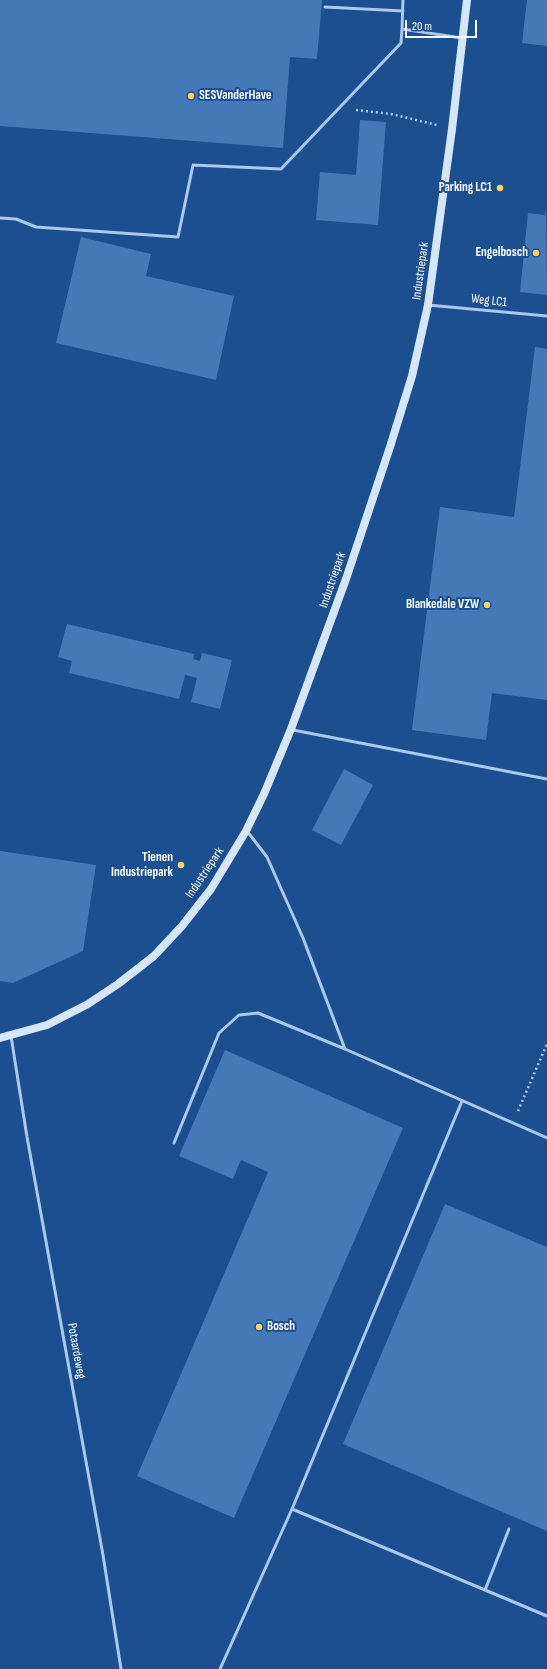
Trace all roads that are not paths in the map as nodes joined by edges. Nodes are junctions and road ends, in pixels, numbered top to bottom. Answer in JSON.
{"nodes":[{"id":1,"x":403,"y":0,"type":"edge"},
{"id":2,"x":467,"y":0,"type":"edge"},
{"id":3,"x":325,"y":7,"type":"dead end"},
{"id":4,"x":403,"y":11,"type":"junction"},
{"id":5,"x":402,"y":29,"type":"junction"},
{"id":6,"x":462,"y":38,"type":"junction"},
{"id":7,"x":0,"y":218,"type":"edge"},
{"id":8,"x":428,"y":305,"type":"junction"},
{"id":9,"x":547,"y":316,"type":"edge"},
{"id":10,"x":291,"y":729,"type":"junction"},
{"id":11,"x":547,"y":778,"type":"edge"},
{"id":12,"x":246,"y":831,"type":"junction"},
{"id":13,"x":11,"y":1036,"type":"junction"},
{"id":14,"x":0,"y":1038,"type":"edge"},
{"id":15,"x":345,"y":1049,"type":"junction"},
{"id":16,"x":462,"y":1101,"type":"junction"},
{"id":17,"x":547,"y":1138,"type":"edge"},
{"id":18,"x":174,"y":1143,"type":"dead end"},
{"id":19,"x":292,"y":1509,"type":"junction"},
{"id":20,"x":509,"y":1529,"type":"dead end"},
{"id":21,"x":485,"y":1590,"type":"junction"},
{"id":22,"x":547,"y":1616,"type":"edge"},
{"id":23,"x":121,"y":1669,"type":"edge"},
{"id":24,"x":220,"y":1669,"type":"edge"}],
"edges":[{"from":1,"to":4,"type":"lane"},
{"from":2,"to":6,"type":"street","name":"Industriepark"},
{"from":3,"to":4,"type":"lane"},
{"from":4,"to":5,"type":"lane"},
{"from":5,"to":6,"type":"lane"},
{"from":5,"to":7,"type":"lane"},
{"from":6,"to":8,"type":"street","name":"Industriepark"},
{"from":8,"to":9,"type":"lane","name":"Weg LC1"},
{"from":8,"to":10,"type":"street","name":"Industriepark"},
{"from":10,"to":11,"type":"lane"},
{"from":10,"to":12,"type":"street","name":"Industriepark"},
{"from":12,"to":13,"type":"street","name":"Industriepark"},
{"from":12,"to":15,"type":"lane"},
{"from":13,"to":14,"type":"street","name":"Industriepark"},
{"from":13,"to":23,"type":"lane","name":"Potaardeweg"},
{"from":15,"to":16,"type":"lane"},
{"from":15,"to":18,"type":"lane"},
{"from":16,"to":17,"type":"lane"},
{"from":16,"to":19,"type":"lane"},
{"from":19,"to":21,"type":"lane"},
{"from":19,"to":24,"type":"lane"},
{"from":20,"to":21,"type":"lane"},
{"from":21,"to":22,"type":"lane"}]}
